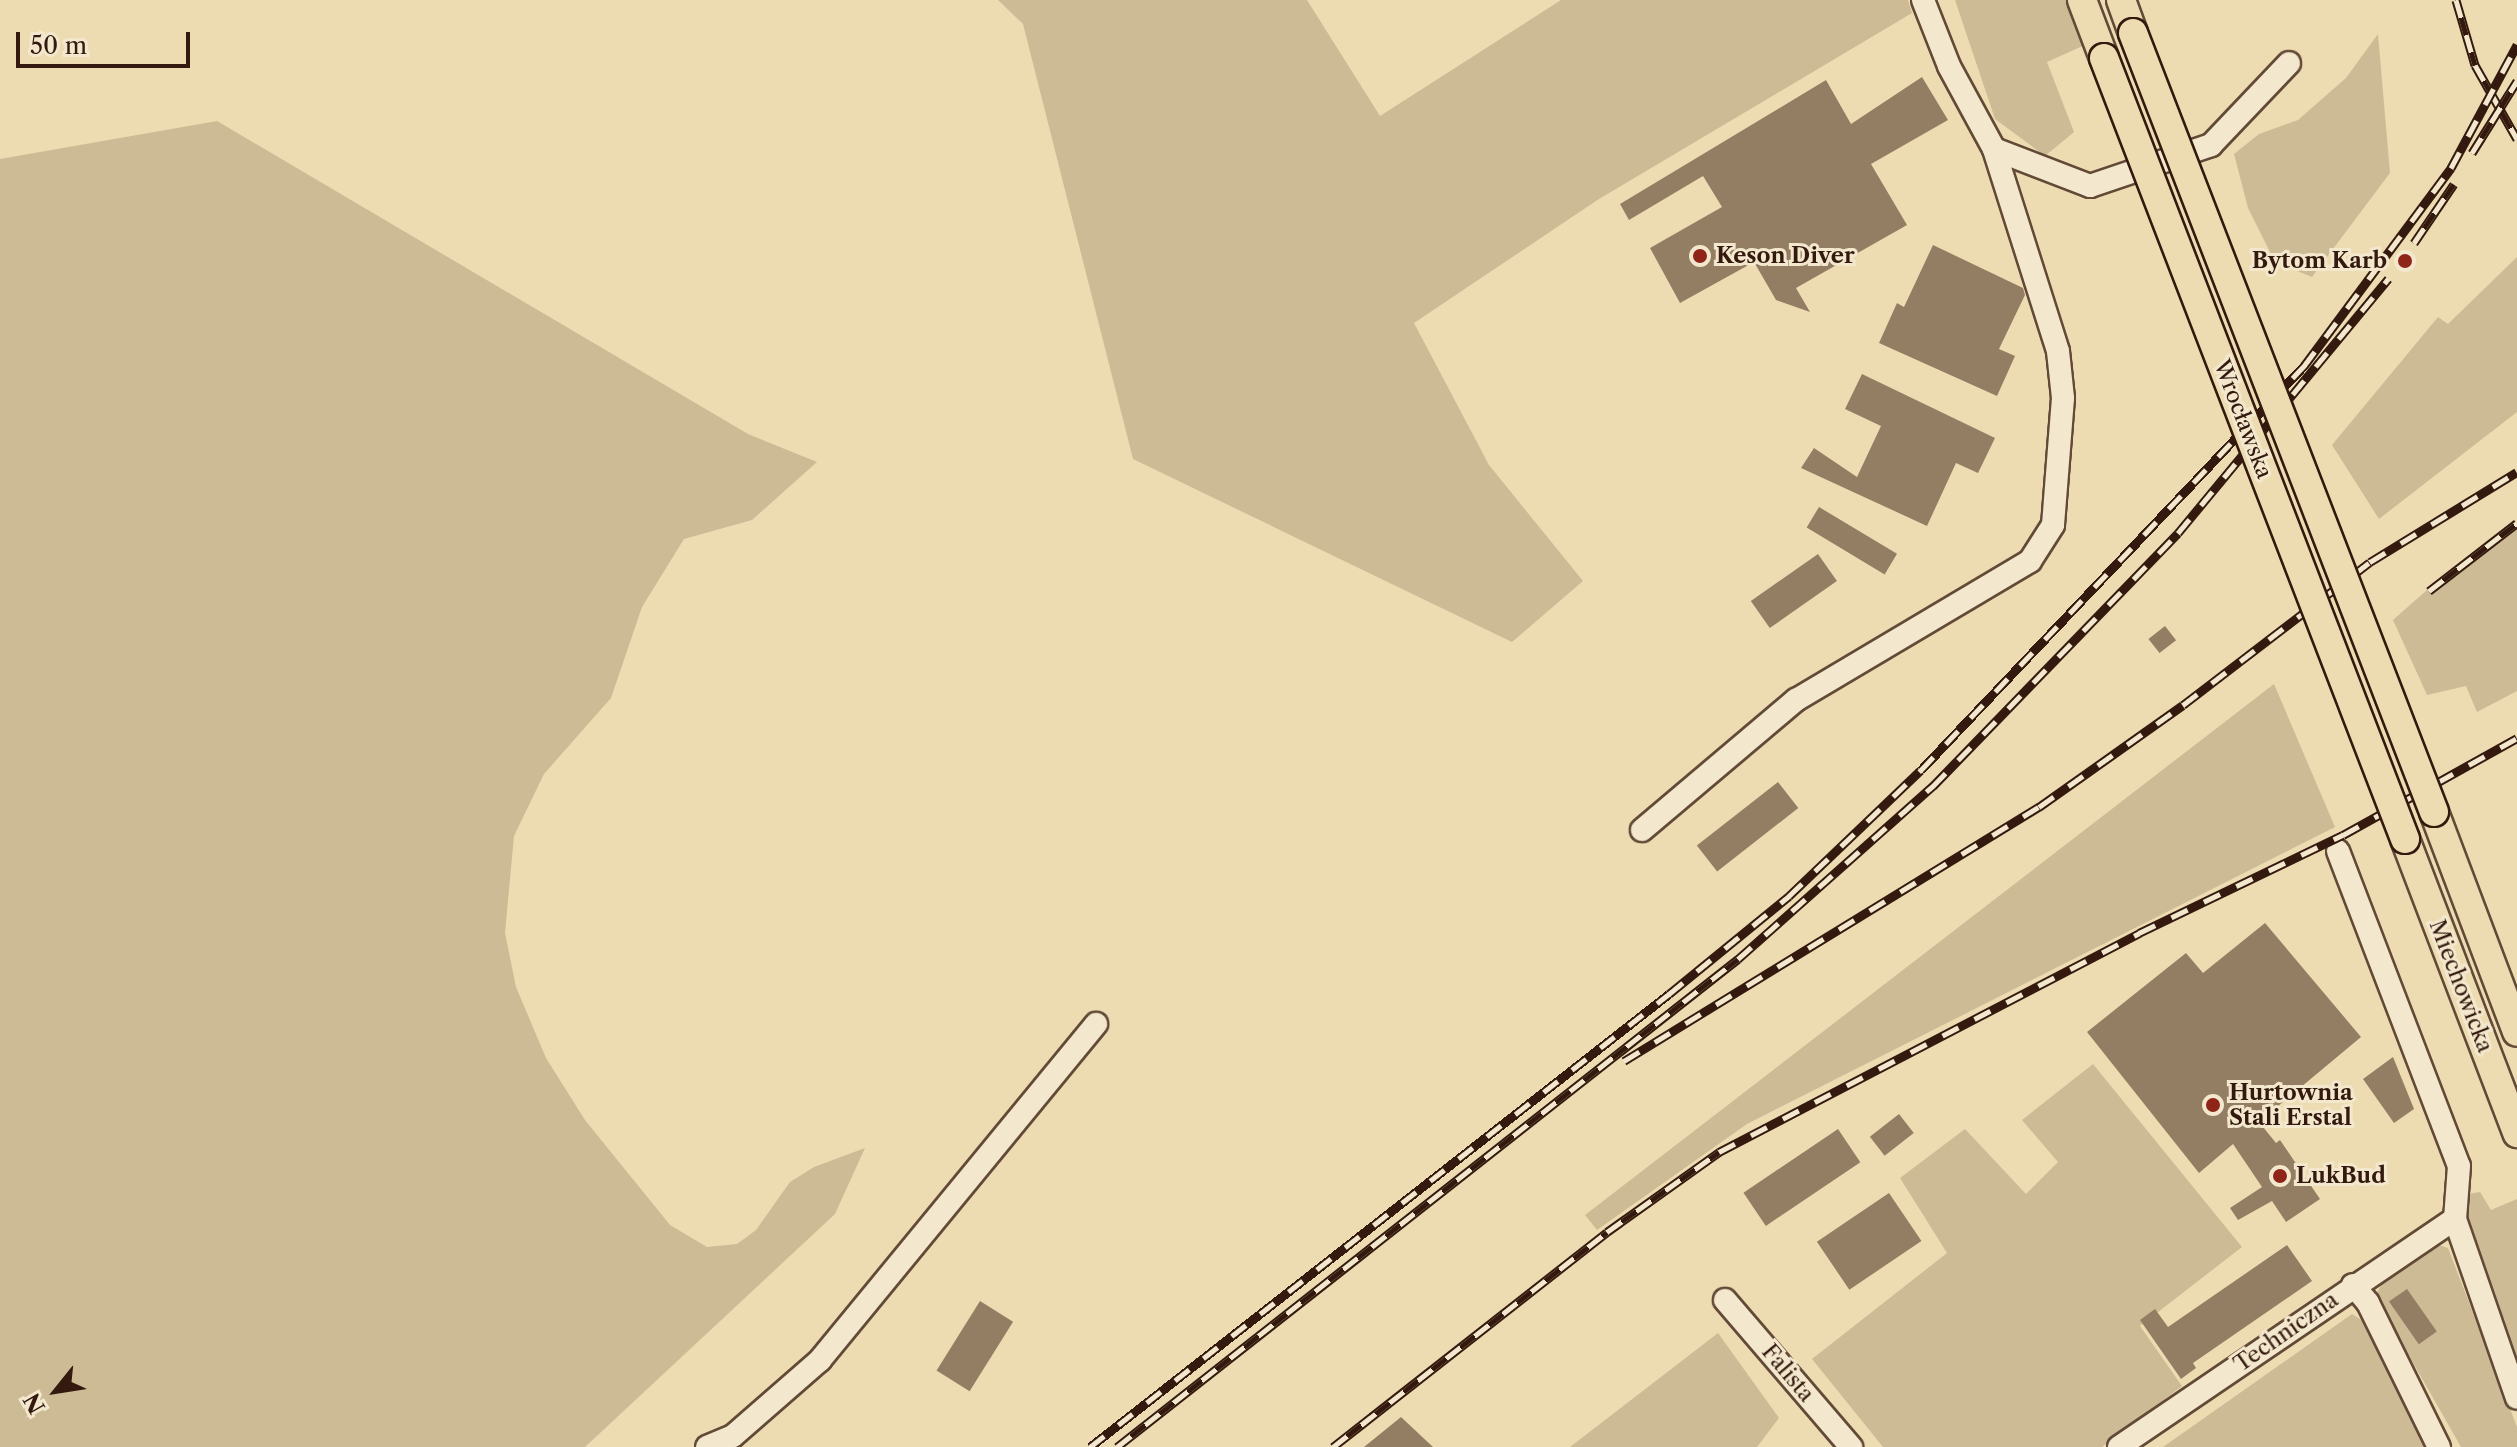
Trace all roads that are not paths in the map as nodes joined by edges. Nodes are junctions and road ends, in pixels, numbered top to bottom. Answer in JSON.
{"nodes":[{"id":1,"x":1923,"y":0,"type":"edge"},
{"id":2,"x":2082,"y":0,"type":"edge"},
{"id":3,"x":2121,"y":0,"type":"edge"},
{"id":4,"x":2289,"y":63,"type":"dead end"},
{"id":5,"x":1994,"y":149,"type":"junction"},
{"id":6,"x":2434,"y":812,"type":"joint"},
{"id":7,"x":1642,"y":830,"type":"dead end"},
{"id":8,"x":2405,"y":839,"type":"joint"},
{"id":9,"x":2338,"y":851,"type":"dead end"},
{"id":10,"x":1096,"y":1024,"type":"dead end"},
{"id":11,"x":2517,"y":1032,"type":"edge"},
{"id":12,"x":2517,"y":1133,"type":"edge"},
{"id":13,"x":2455,"y":1219,"type":"junction"},
{"id":14,"x":2353,"y":1285,"type":"junction"},
{"id":15,"x":1725,"y":1300,"type":"dead end"},
{"id":16,"x":2517,"y":1398,"type":"edge"},
{"id":17,"x":707,"y":1447,"type":"edge"},
{"id":18,"x":1851,"y":1447,"type":"edge"},
{"id":19,"x":2119,"y":1447,"type":"edge"},
{"id":20,"x":2439,"y":1447,"type":"edge"}],
"edges":[{"from":1,"to":5,"type":"street"},
{"from":2,"to":8,"type":"main road","name":"Wrocławska","bridge":true},
{"from":3,"to":6,"type":"main road","name":"Wrocławska","bridge":true},
{"from":4,"to":5,"type":"street"},
{"from":5,"to":7,"type":"street"},
{"from":6,"to":11,"type":"main road","name":"Miechowicka"},
{"from":8,"to":12,"type":"main road","name":"Miechowicka"},
{"from":9,"to":13,"type":"street"},
{"from":10,"to":17,"type":"street"},
{"from":13,"to":14,"type":"street","name":"Techniczna"},
{"from":13,"to":16,"type":"street"},
{"from":14,"to":19,"type":"street","name":"Techniczna"},
{"from":14,"to":20,"type":"street"},
{"from":15,"to":18,"type":"street","name":"Falista"}]}
